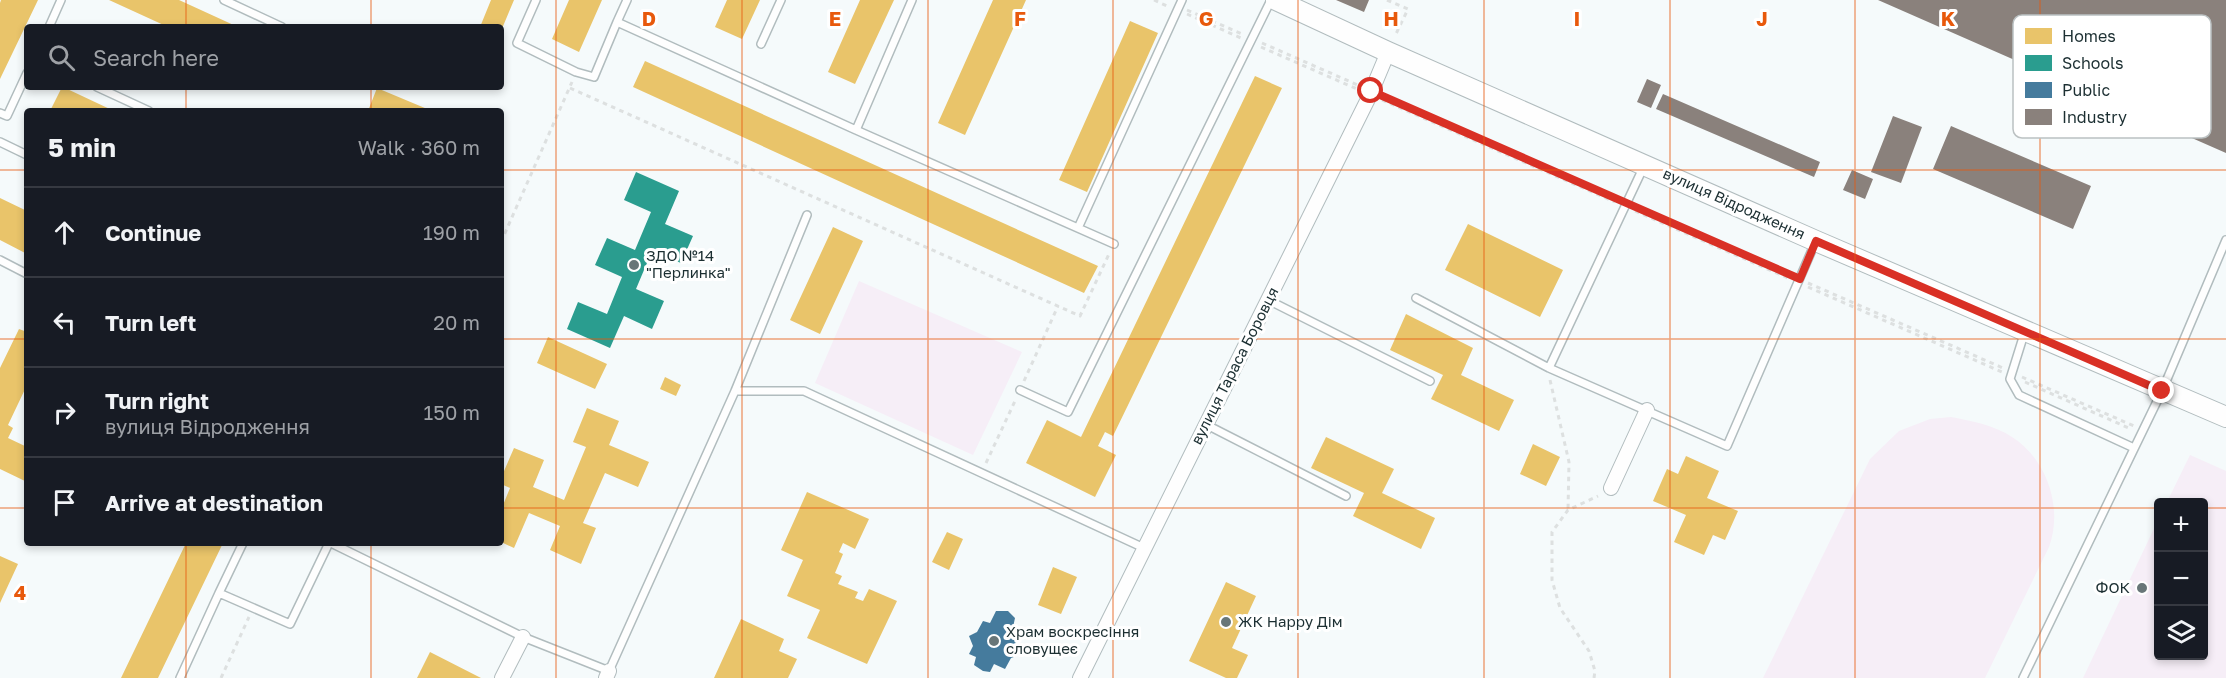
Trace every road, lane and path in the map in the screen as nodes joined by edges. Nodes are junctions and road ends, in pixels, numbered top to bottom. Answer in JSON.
{"nodes":[{"id":1,"x":61,"y":0,"type":"edge"},
{"id":2,"x":224,"y":0,"type":"edge"},
{"id":3,"x":536,"y":0,"type":"edge"},
{"id":4,"x":627,"y":0,"type":"edge"},
{"id":5,"x":781,"y":0,"type":"edge"},
{"id":6,"x":912,"y":0,"type":"edge"},
{"id":7,"x":1154,"y":0,"type":"edge"},
{"id":8,"x":1164,"y":0,"type":"edge"},
{"id":9,"x":1271,"y":0,"type":"edge"},
{"id":10,"x":1276,"y":0,"type":"edge"},
{"id":11,"x":1387,"y":0,"type":"edge"},
{"id":12,"x":1179,"y":6,"type":"edge"},
{"id":13,"x":617,"y":22,"type":"junction"},
{"id":14,"x":50,"y":24,"type":"edge"},
{"id":15,"x":276,"y":24,"type":"edge"},
{"id":16,"x":1251,"y":40,"type":"junction"},
{"id":17,"x":761,"y":44,"type":"dead end"},
{"id":18,"x":1388,"y":52,"type":"junction"},
{"id":19,"x":576,"y":72,"type":"junction"},
{"id":20,"x":24,"y":79,"type":"edge"},
{"id":21,"x":570,"y":88,"type":"junction"},
{"id":22,"x":104,"y":90,"type":"edge"},
{"id":23,"x":1370,"y":93,"type":"junction"},
{"id":24,"x":142,"y":108,"type":"edge"},
{"id":25,"x":0,"y":113,"type":"edge"},
{"id":26,"x":856,"y":130,"type":"junction"},
{"id":27,"x":0,"y":142,"type":"edge"},
{"id":28,"x":24,"y":154,"type":"edge"},
{"id":29,"x":1645,"y":164,"type":"junction"},
{"id":30,"x":1626,"y":205,"type":"junction"},
{"id":31,"x":807,"y":215,"type":"dead end"},
{"id":32,"x":1078,"y":228,"type":"junction"},
{"id":33,"x":504,"y":235,"type":"edge"},
{"id":34,"x":2226,"y":240,"type":"edge"},
{"id":35,"x":1816,"y":241,"type":"junction"},
{"id":36,"x":1114,"y":244,"type":"joint"},
{"id":37,"x":0,"y":260,"type":"edge"},
{"id":38,"x":24,"y":272,"type":"edge"},
{"id":39,"x":1799,"y":281,"type":"junction"},
{"id":40,"x":1416,"y":298,"type":"dead end"},
{"id":41,"x":1268,"y":300,"type":"junction"},
{"id":42,"x":2025,"y":332,"type":"junction"},
{"id":43,"x":1549,"y":368,"type":"junction"},
{"id":44,"x":2011,"y":374,"type":"junction"},
{"id":45,"x":1430,"y":381,"type":"dead end"},
{"id":46,"x":1020,"y":390,"type":"dead end"},
{"id":47,"x":735,"y":391,"type":"junction"},
{"id":48,"x":2162,"y":391,"type":"junction"},
{"id":49,"x":1647,"y":410,"type":"junction"},
{"id":50,"x":2226,"y":417,"type":"edge"},
{"id":51,"x":1205,"y":424,"type":"junction"},
{"id":52,"x":2142,"y":432,"type":"junction"},
{"id":53,"x":2134,"y":448,"type":"junction"},
{"id":54,"x":1611,"y":488,"type":"joint"},
{"id":55,"x":1346,"y":496,"type":"dead end"},
{"id":56,"x":1568,"y":510,"type":"junction"},
{"id":57,"x":242,"y":546,"type":"edge"},
{"id":58,"x":329,"y":546,"type":"edge"},
{"id":59,"x":336,"y":546,"type":"edge"},
{"id":60,"x":1144,"y":548,"type":"junction"},
{"id":61,"x":219,"y":593,"type":"junction"},
{"id":62,"x":253,"y":607,"type":"junction"},
{"id":63,"x":523,"y":637,"type":"junction"},
{"id":64,"x":607,"y":675,"type":"edge"},
{"id":65,"x":180,"y":678,"type":"edge"},
{"id":66,"x":221,"y":678,"type":"edge"},
{"id":67,"x":501,"y":678,"type":"edge"},
{"id":68,"x":1080,"y":678,"type":"edge"},
{"id":69,"x":1594,"y":678,"type":"edge"},
{"id":70,"x":2023,"y":678,"type":"edge"}],
"edges":[{"from":1,"to":14,"type":"lane"},
{"from":2,"to":15,"type":"lane"},
{"from":3,"to":19,"type":"lane"},
{"from":4,"to":13,"type":"lane"},
{"from":5,"to":17,"type":"lane"},
{"from":6,"to":26,"type":"lane"},
{"from":7,"to":12,"type":"path"},
{"from":8,"to":12,"type":"path"},
{"from":9,"to":16,"type":"lane"},
{"from":10,"to":18,"type":"street","name":"вулиця Відродження"},
{"from":11,"to":18,"type":"path"},
{"from":12,"to":16,"type":"path"},
{"from":12,"to":32,"type":"lane"},
{"from":13,"to":19,"type":"lane"},
{"from":13,"to":26,"type":"lane"},
{"from":16,"to":23,"type":"path"},
{"from":16,"to":46,"type":"lane"},
{"from":18,"to":23,"type":"street","name":"вулиця Тараса Боровця"},
{"from":18,"to":29,"type":"street","name":"вулиця Відродження"},
{"from":19,"to":21,"type":"path"},
{"from":20,"to":25,"type":"lane"},
{"from":21,"to":33,"type":"path"},
{"from":21,"to":36,"type":"path"},
{"from":22,"to":24,"type":"lane"},
{"from":23,"to":30,"type":"path"},
{"from":23,"to":41,"type":"street","name":"вулиця Тараса Боровця"},
{"from":26,"to":32,"type":"lane"},
{"from":27,"to":28,"type":"lane"},
{"from":29,"to":30,"type":"lane"},
{"from":29,"to":35,"type":"street","name":"вулиця Відродження"},
{"from":30,"to":39,"type":"path"},
{"from":30,"to":43,"type":"lane"},
{"from":31,"to":47,"type":"lane"},
{"from":32,"to":36,"type":"lane"},
{"from":34,"to":48,"type":"lane"},
{"from":35,"to":39,"type":"lane"},
{"from":35,"to":42,"type":"street","name":"вулиця Відродження"},
{"from":37,"to":38,"type":"lane"},
{"from":39,"to":44,"type":"path"},
{"from":39,"to":49,"type":"lane"},
{"from":40,"to":43,"type":"lane"},
{"from":41,"to":45,"type":"lane"},
{"from":41,"to":51,"type":"street","name":"вулиця Тараса Боровця"},
{"from":42,"to":44,"type":"lane"},
{"from":42,"to":48,"type":"street","name":"вулиця Відродження"},
{"from":43,"to":49,"type":"lane"},
{"from":43,"to":56,"type":"path"},
{"from":44,"to":52,"type":"path"},
{"from":44,"to":53,"type":"lane"},
{"from":47,"to":60,"type":"lane"},
{"from":47,"to":64,"type":"lane"},
{"from":48,"to":50,"type":"street","name":"вулиця Відродження"},
{"from":48,"to":52,"type":"lane"},
{"from":49,"to":54,"type":"street"},
{"from":51,"to":55,"type":"lane"},
{"from":51,"to":60,"type":"street","name":"вулиця Тараса Боровця"},
{"from":52,"to":53,"type":"lane"},
{"from":53,"to":70,"type":"lane"},
{"from":54,"to":56,"type":"path"},
{"from":56,"to":69,"type":"path"},
{"from":57,"to":61,"type":"lane"},
{"from":58,"to":62,"type":"lane"},
{"from":59,"to":63,"type":"lane"},
{"from":60,"to":68,"type":"street","name":"вулиця Тараса Боровця"},
{"from":61,"to":62,"type":"lane"},
{"from":61,"to":65,"type":"lane"},
{"from":62,"to":66,"type":"path"},
{"from":63,"to":64,"type":"lane"},
{"from":63,"to":67,"type":"street"}]}
